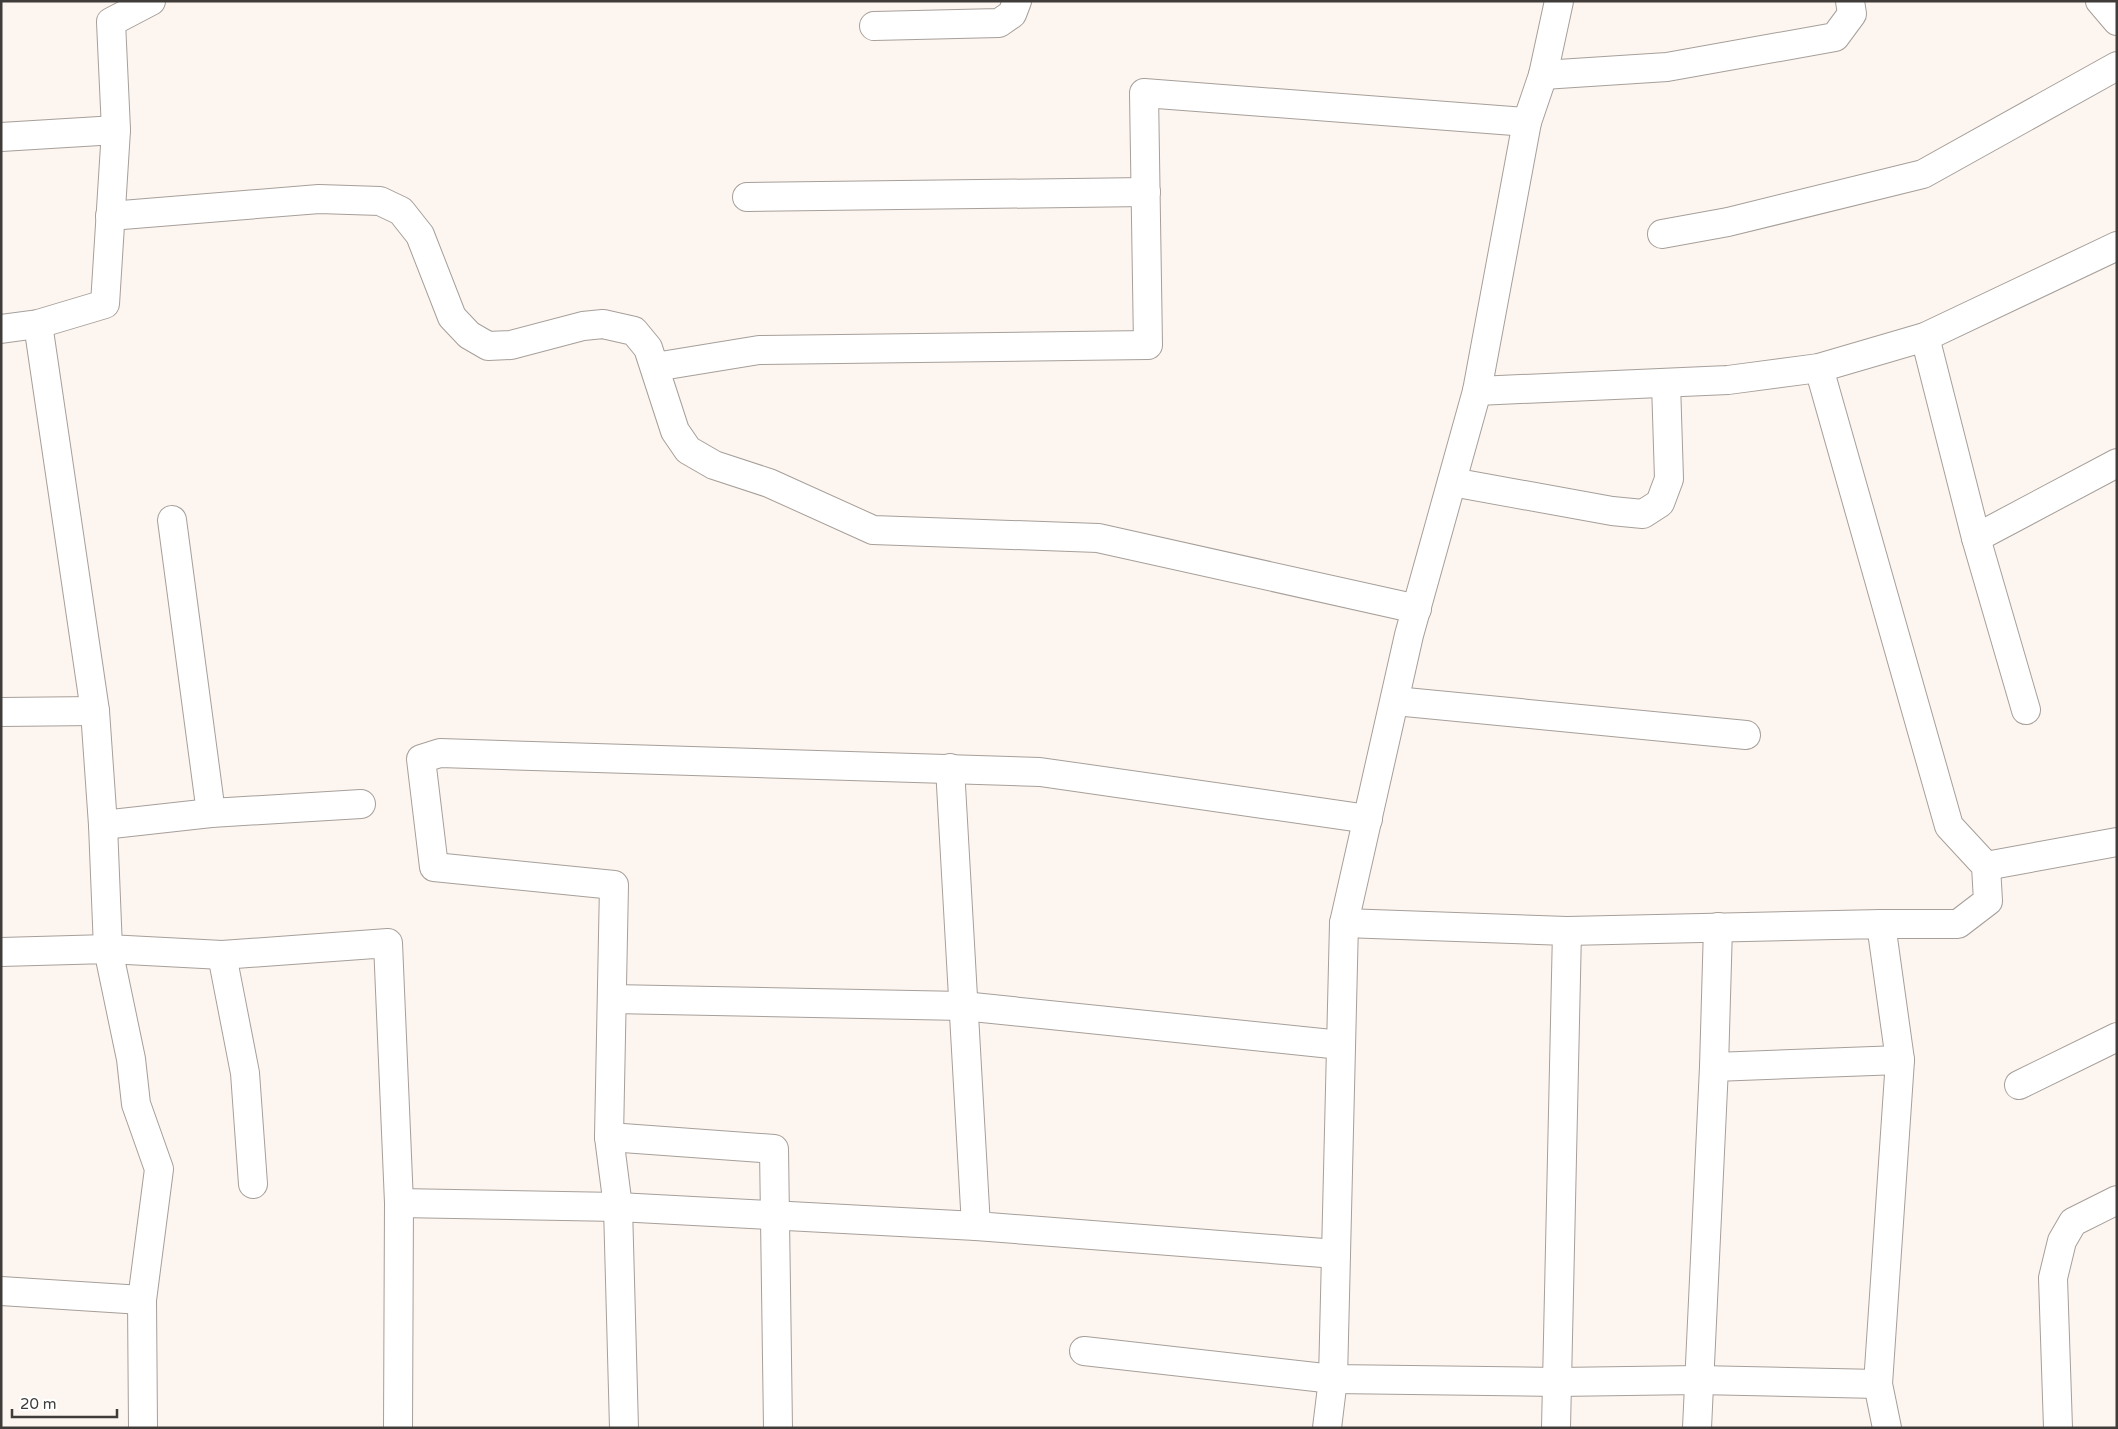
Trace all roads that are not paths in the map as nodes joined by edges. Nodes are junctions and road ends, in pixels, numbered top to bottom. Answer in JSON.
{"nodes":[{"id":1,"x":151,"y":1,"type":"edge"},
{"id":2,"x":1017,"y":1,"type":"edge"},
{"id":3,"x":1559,"y":1,"type":"edge"},
{"id":4,"x":1850,"y":1,"type":"edge"},
{"id":5,"x":2100,"y":1,"type":"edge"},
{"id":6,"x":2117,"y":20,"type":"edge"},
{"id":7,"x":874,"y":26,"type":"dead end"},
{"id":8,"x":2117,"y":66,"type":"edge"},
{"id":9,"x":1544,"y":75,"type":"junction"},
{"id":10,"x":1527,"y":122,"type":"junction"},
{"id":11,"x":116,"y":130,"type":"junction"},
{"id":12,"x":1,"y":137,"type":"edge"},
{"id":13,"x":1146,"y":192,"type":"junction"},
{"id":14,"x":748,"y":197,"type":"dead end"},
{"id":15,"x":110,"y":216,"type":"junction"},
{"id":16,"x":1662,"y":234,"type":"dead end"},
{"id":17,"x":2117,"y":246,"type":"edge"},
{"id":18,"x":38,"y":324,"type":"junction"},
{"id":19,"x":1,"y":329,"type":"edge"},
{"id":20,"x":1925,"y":337,"type":"junction"},
{"id":21,"x":656,"y":367,"type":"junction"},
{"id":22,"x":1819,"y":368,"type":"junction"},
{"id":23,"x":1666,"y":383,"type":"junction"},
{"id":24,"x":1478,"y":391,"type":"junction"},
{"id":25,"x":2117,"y":463,"type":"edge"},
{"id":26,"x":1452,"y":482,"type":"junction"},
{"id":27,"x":172,"y":520,"type":"dead end"},
{"id":28,"x":1976,"y":538,"type":"junction"},
{"id":29,"x":1416,"y":609,"type":"junction"},
{"id":30,"x":1394,"y":701,"type":"junction"},
{"id":31,"x":2026,"y":710,"type":"dead end"},
{"id":32,"x":95,"y":711,"type":"junction"},
{"id":33,"x":1,"y":712,"type":"edge"},
{"id":34,"x":1746,"y":735,"type":"dead end"},
{"id":35,"x":950,"y":768,"type":"junction"},
{"id":36,"x":361,"y":804,"type":"dead end"},
{"id":37,"x":211,"y":813,"type":"junction"},
{"id":38,"x":1368,"y":819,"type":"junction"},
{"id":39,"x":104,"y":825,"type":"junction"},
{"id":40,"x":2117,"y":842,"type":"edge"},
{"id":41,"x":1986,"y":866,"type":"junction"},
{"id":42,"x":1344,"y":922,"type":"junction"},
{"id":43,"x":1882,"y":924,"type":"junction"},
{"id":44,"x":1718,"y":927,"type":"junction"},
{"id":45,"x":1567,"y":931,"type":"junction"},
{"id":46,"x":108,"y":949,"type":"junction"},
{"id":47,"x":1,"y":952,"type":"edge"},
{"id":48,"x":222,"y":956,"type":"junction"},
{"id":49,"x":612,"y":999,"type":"junction"},
{"id":50,"x":964,"y":1006,"type":"junction"},
{"id":51,"x":2117,"y":1037,"type":"edge"},
{"id":52,"x":1341,"y":1046,"type":"junction"},
{"id":53,"x":1900,"y":1060,"type":"junction"},
{"id":54,"x":1714,"y":1067,"type":"junction"},
{"id":55,"x":2019,"y":1085,"type":"dead end"},
{"id":56,"x":609,"y":1136,"type":"junction"},
{"id":57,"x":253,"y":1184,"type":"dead end"},
{"id":58,"x":2117,"y":1200,"type":"edge"},
{"id":59,"x":399,"y":1203,"type":"junction"},
{"id":60,"x":618,"y":1207,"type":"junction"},
{"id":61,"x":774,"y":1217,"type":"junction"},
{"id":62,"x":976,"y":1226,"type":"junction"},
{"id":63,"x":1336,"y":1254,"type":"junction"},
{"id":64,"x":1,"y":1291,"type":"edge"},
{"id":65,"x":142,"y":1300,"type":"junction"},
{"id":66,"x":1084,"y":1351,"type":"dead end"},
{"id":67,"x":1333,"y":1378,"type":"junction"},
{"id":68,"x":1698,"y":1380,"type":"junction"},
{"id":69,"x":1557,"y":1382,"type":"junction"},
{"id":70,"x":1878,"y":1384,"type":"junction"},
{"id":71,"x":143,"y":1428,"type":"edge"},
{"id":72,"x":398,"y":1428,"type":"edge"},
{"id":73,"x":624,"y":1428,"type":"edge"},
{"id":74,"x":778,"y":1428,"type":"edge"},
{"id":75,"x":1327,"y":1428,"type":"edge"},
{"id":76,"x":1556,"y":1428,"type":"edge"},
{"id":77,"x":1697,"y":1428,"type":"edge"},
{"id":78,"x":1886,"y":1428,"type":"edge"},
{"id":79,"x":2058,"y":1428,"type":"edge"}],
"edges":[{"from":1,"to":11,"type":"street"},
{"from":2,"to":7,"type":"street"},
{"from":3,"to":9,"type":"street"},
{"from":4,"to":9,"type":"street"},
{"from":5,"to":6,"type":"street"},
{"from":8,"to":16,"type":"street"},
{"from":9,"to":10,"type":"street"},
{"from":10,"to":13,"type":"street"},
{"from":10,"to":24,"type":"street"},
{"from":11,"to":12,"type":"street"},
{"from":11,"to":15,"type":"street"},
{"from":13,"to":14,"type":"street"},
{"from":13,"to":21,"type":"street"},
{"from":15,"to":18,"type":"street"},
{"from":15,"to":21,"type":"street"},
{"from":17,"to":20,"type":"street"},
{"from":18,"to":19,"type":"street"},
{"from":18,"to":32,"type":"street"},
{"from":20,"to":22,"type":"street"},
{"from":20,"to":28,"type":"street"},
{"from":21,"to":29,"type":"street"},
{"from":22,"to":23,"type":"street"},
{"from":22,"to":41,"type":"street"},
{"from":23,"to":24,"type":"street"},
{"from":23,"to":26,"type":"street"},
{"from":24,"to":26,"type":"street"},
{"from":25,"to":28,"type":"street"},
{"from":26,"to":29,"type":"street"},
{"from":27,"to":37,"type":"street"},
{"from":28,"to":31,"type":"street"},
{"from":29,"to":30,"type":"street"},
{"from":30,"to":34,"type":"street"},
{"from":30,"to":38,"type":"street"},
{"from":32,"to":33,"type":"street"},
{"from":32,"to":39,"type":"street"},
{"from":35,"to":38,"type":"street"},
{"from":35,"to":49,"type":"street"},
{"from":35,"to":50,"type":"street"},
{"from":36,"to":37,"type":"street"},
{"from":37,"to":39,"type":"street"},
{"from":38,"to":42,"type":"street"},
{"from":39,"to":46,"type":"street"},
{"from":40,"to":41,"type":"street"},
{"from":41,"to":43,"type":"street"},
{"from":42,"to":45,"type":"street"},
{"from":42,"to":52,"type":"street"},
{"from":43,"to":44,"type":"street"},
{"from":43,"to":53,"type":"street"},
{"from":44,"to":45,"type":"street"},
{"from":44,"to":54,"type":"street"},
{"from":45,"to":69,"type":"street"},
{"from":46,"to":47,"type":"street"},
{"from":46,"to":48,"type":"street"},
{"from":46,"to":65,"type":"street"},
{"from":48,"to":57,"type":"street"},
{"from":48,"to":59,"type":"street"},
{"from":49,"to":50,"type":"street"},
{"from":49,"to":56,"type":"street"},
{"from":50,"to":52,"type":"street"},
{"from":50,"to":62,"type":"street"},
{"from":51,"to":55,"type":"street"},
{"from":52,"to":63,"type":"street"},
{"from":53,"to":54,"type":"street"},
{"from":53,"to":70,"type":"street"},
{"from":54,"to":68,"type":"street"},
{"from":56,"to":60,"type":"street"},
{"from":56,"to":61,"type":"street"},
{"from":58,"to":79,"type":"street"},
{"from":59,"to":60,"type":"street"},
{"from":59,"to":72,"type":"street"},
{"from":60,"to":61,"type":"street"},
{"from":60,"to":73,"type":"street"},
{"from":61,"to":62,"type":"street"},
{"from":61,"to":74,"type":"street"},
{"from":62,"to":63,"type":"street"},
{"from":63,"to":67,"type":"street"},
{"from":64,"to":65,"type":"street"},
{"from":65,"to":71,"type":"street"},
{"from":66,"to":67,"type":"street"},
{"from":67,"to":69,"type":"street"},
{"from":67,"to":75,"type":"street"},
{"from":68,"to":69,"type":"street"},
{"from":68,"to":70,"type":"street"},
{"from":68,"to":77,"type":"street"},
{"from":69,"to":76,"type":"street"},
{"from":70,"to":78,"type":"street"}]}
